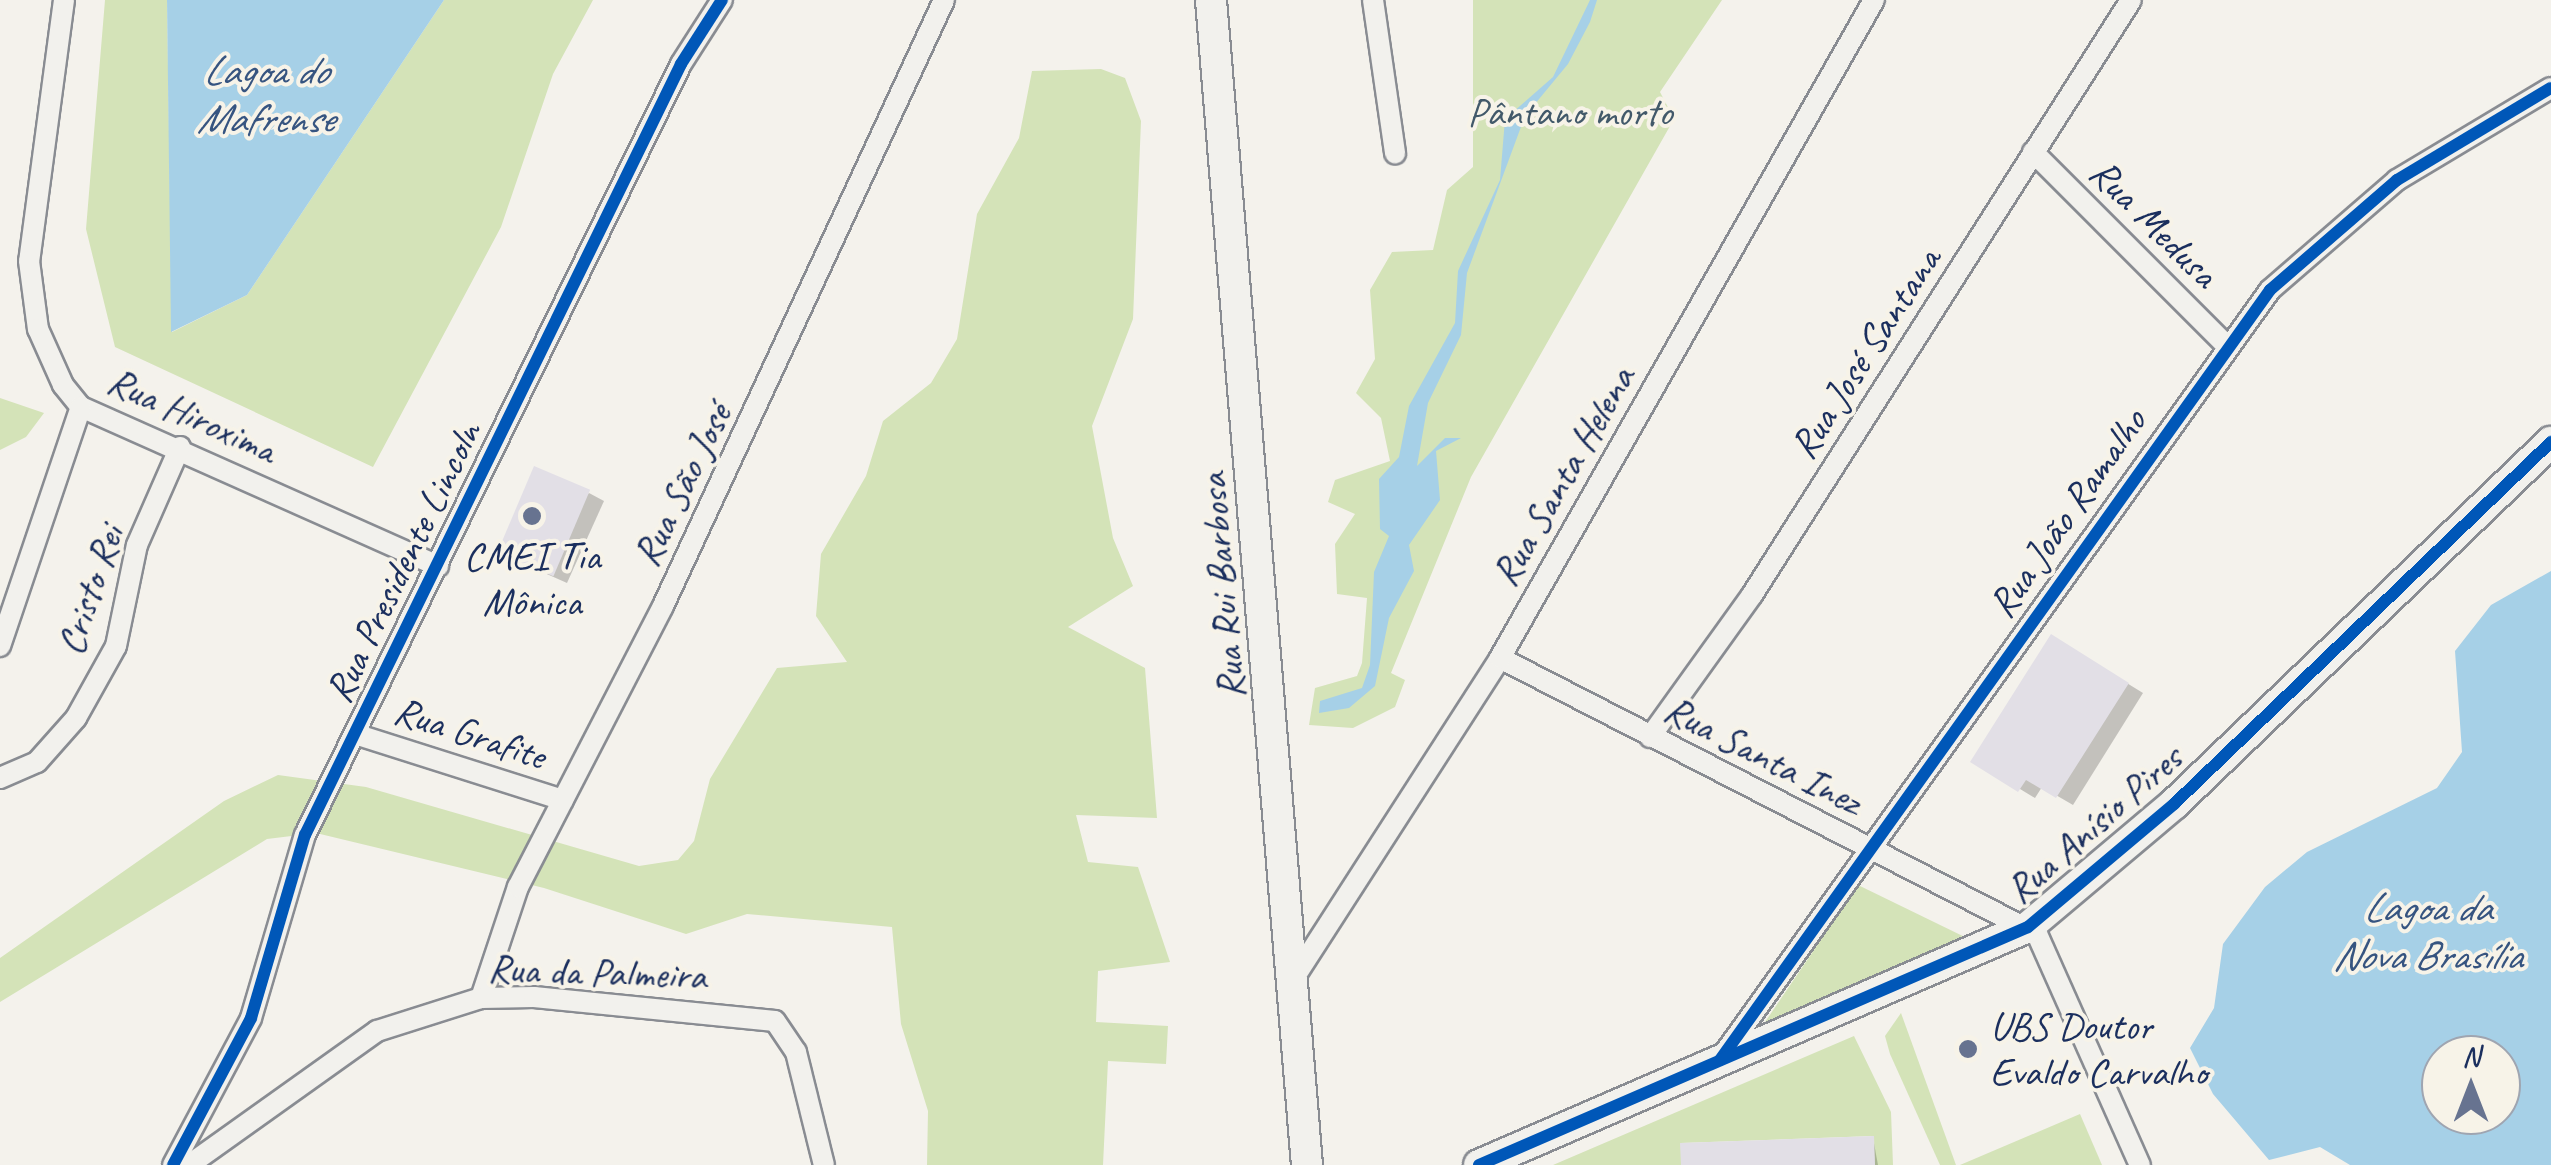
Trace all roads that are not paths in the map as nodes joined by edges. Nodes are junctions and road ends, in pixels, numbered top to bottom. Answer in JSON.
{"nodes":[{"id":1,"x":64,"y":0,"type":"edge"},
{"id":2,"x":722,"y":0,"type":"edge"},
{"id":3,"x":944,"y":0,"type":"edge"},
{"id":4,"x":1211,"y":0,"type":"edge"},
{"id":5,"x":1374,"y":0,"type":"edge"},
{"id":6,"x":1874,"y":0,"type":"edge"},
{"id":7,"x":2131,"y":0,"type":"edge"},
{"id":8,"x":2551,"y":88,"type":"edge"},
{"id":9,"x":2034,"y":152,"type":"junction"},
{"id":10,"x":1396,"y":153,"type":"dead end"},
{"id":11,"x":2224,"y":344,"type":"junction"},
{"id":12,"x":81,"y":406,"type":"junction"},
{"id":13,"x":2551,"y":442,"type":"edge"},
{"id":14,"x":180,"y":447,"type":"junction"},
{"id":15,"x":438,"y":566,"type":"junction"},
{"id":16,"x":0,"y":646,"type":"edge"},
{"id":17,"x":1500,"y":658,"type":"junction"},
{"id":18,"x":355,"y":734,"type":"junction"},
{"id":19,"x":1650,"y":737,"type":"junction"},
{"id":20,"x":0,"y":778,"type":"edge"},
{"id":21,"x":563,"y":800,"type":"junction"},
{"id":22,"x":1868,"y":848,"type":"junction"},
{"id":23,"x":2028,"y":927,"type":"junction"},
{"id":24,"x":1296,"y":976,"type":"junction"},
{"id":25,"x":481,"y":998,"type":"junction"},
{"id":26,"x":1720,"y":1060,"type":"junction"},
{"id":27,"x":173,"y":1165,"type":"edge"},
{"id":28,"x":189,"y":1165,"type":"edge"},
{"id":29,"x":824,"y":1165,"type":"edge"},
{"id":30,"x":1307,"y":1165,"type":"edge"},
{"id":31,"x":1479,"y":1165,"type":"edge"},
{"id":32,"x":2140,"y":1165,"type":"edge"}],
"edges":[{"from":1,"to":12,"type":"street","name":"Rua Hiroxima"},
{"from":2,"to":15,"type":"street","name":"Rua Presidente Lincoln"},
{"from":3,"to":21,"type":"street","name":"Rua São José"},
{"from":4,"to":24,"type":"street","name":"Rua Rui Barbosa"},
{"from":5,"to":10,"type":"street"},
{"from":6,"to":17,"type":"street","name":"Rua Santa Helena"},
{"from":7,"to":9,"type":"street","name":"Rua José Santana"},
{"from":8,"to":11,"type":"street","name":"Rua João Ramalho"},
{"from":9,"to":11,"type":"street","name":"Rua Medusa"},
{"from":9,"to":19,"type":"street","name":"Rua José Santana"},
{"from":11,"to":22,"type":"street","name":"Rua João Ramalho"},
{"from":12,"to":14,"type":"street","name":"Rua Hiroxima"},
{"from":12,"to":16,"type":"street"},
{"from":13,"to":23,"type":"street","name":"Rua Anísio Pires"},
{"from":14,"to":15,"type":"street","name":"Rua Hiroxima"},
{"from":14,"to":20,"type":"street","name":"Cristo Rei"},
{"from":15,"to":18,"type":"street","name":"Rua Presidente Lincoln"},
{"from":17,"to":19,"type":"street","name":"Rua Santa Inez"},
{"from":17,"to":24,"type":"street","name":"Rua Santa Helena"},
{"from":18,"to":21,"type":"street","name":"Rua Grafite"},
{"from":18,"to":27,"type":"street","name":"Rua Presidente Lincoln"},
{"from":19,"to":22,"type":"street","name":"Rua Santa Inez"},
{"from":21,"to":25,"type":"street","name":"Rua São José"},
{"from":22,"to":23,"type":"street","name":"Rua Santa Inez"},
{"from":22,"to":26,"type":"street","name":"Rua João Ramalho"},
{"from":23,"to":26,"type":"street","name":"Rua Anísio Pires"},
{"from":23,"to":32,"type":"street"},
{"from":24,"to":30,"type":"street","name":"Rua Rui Barbosa"},
{"from":25,"to":28,"type":"street","name":"Rua da Palmeira"},
{"from":25,"to":29,"type":"street","name":"Rua da Palmeira"},
{"from":26,"to":31,"type":"street","name":"Rua Anísio Pires"}]}
